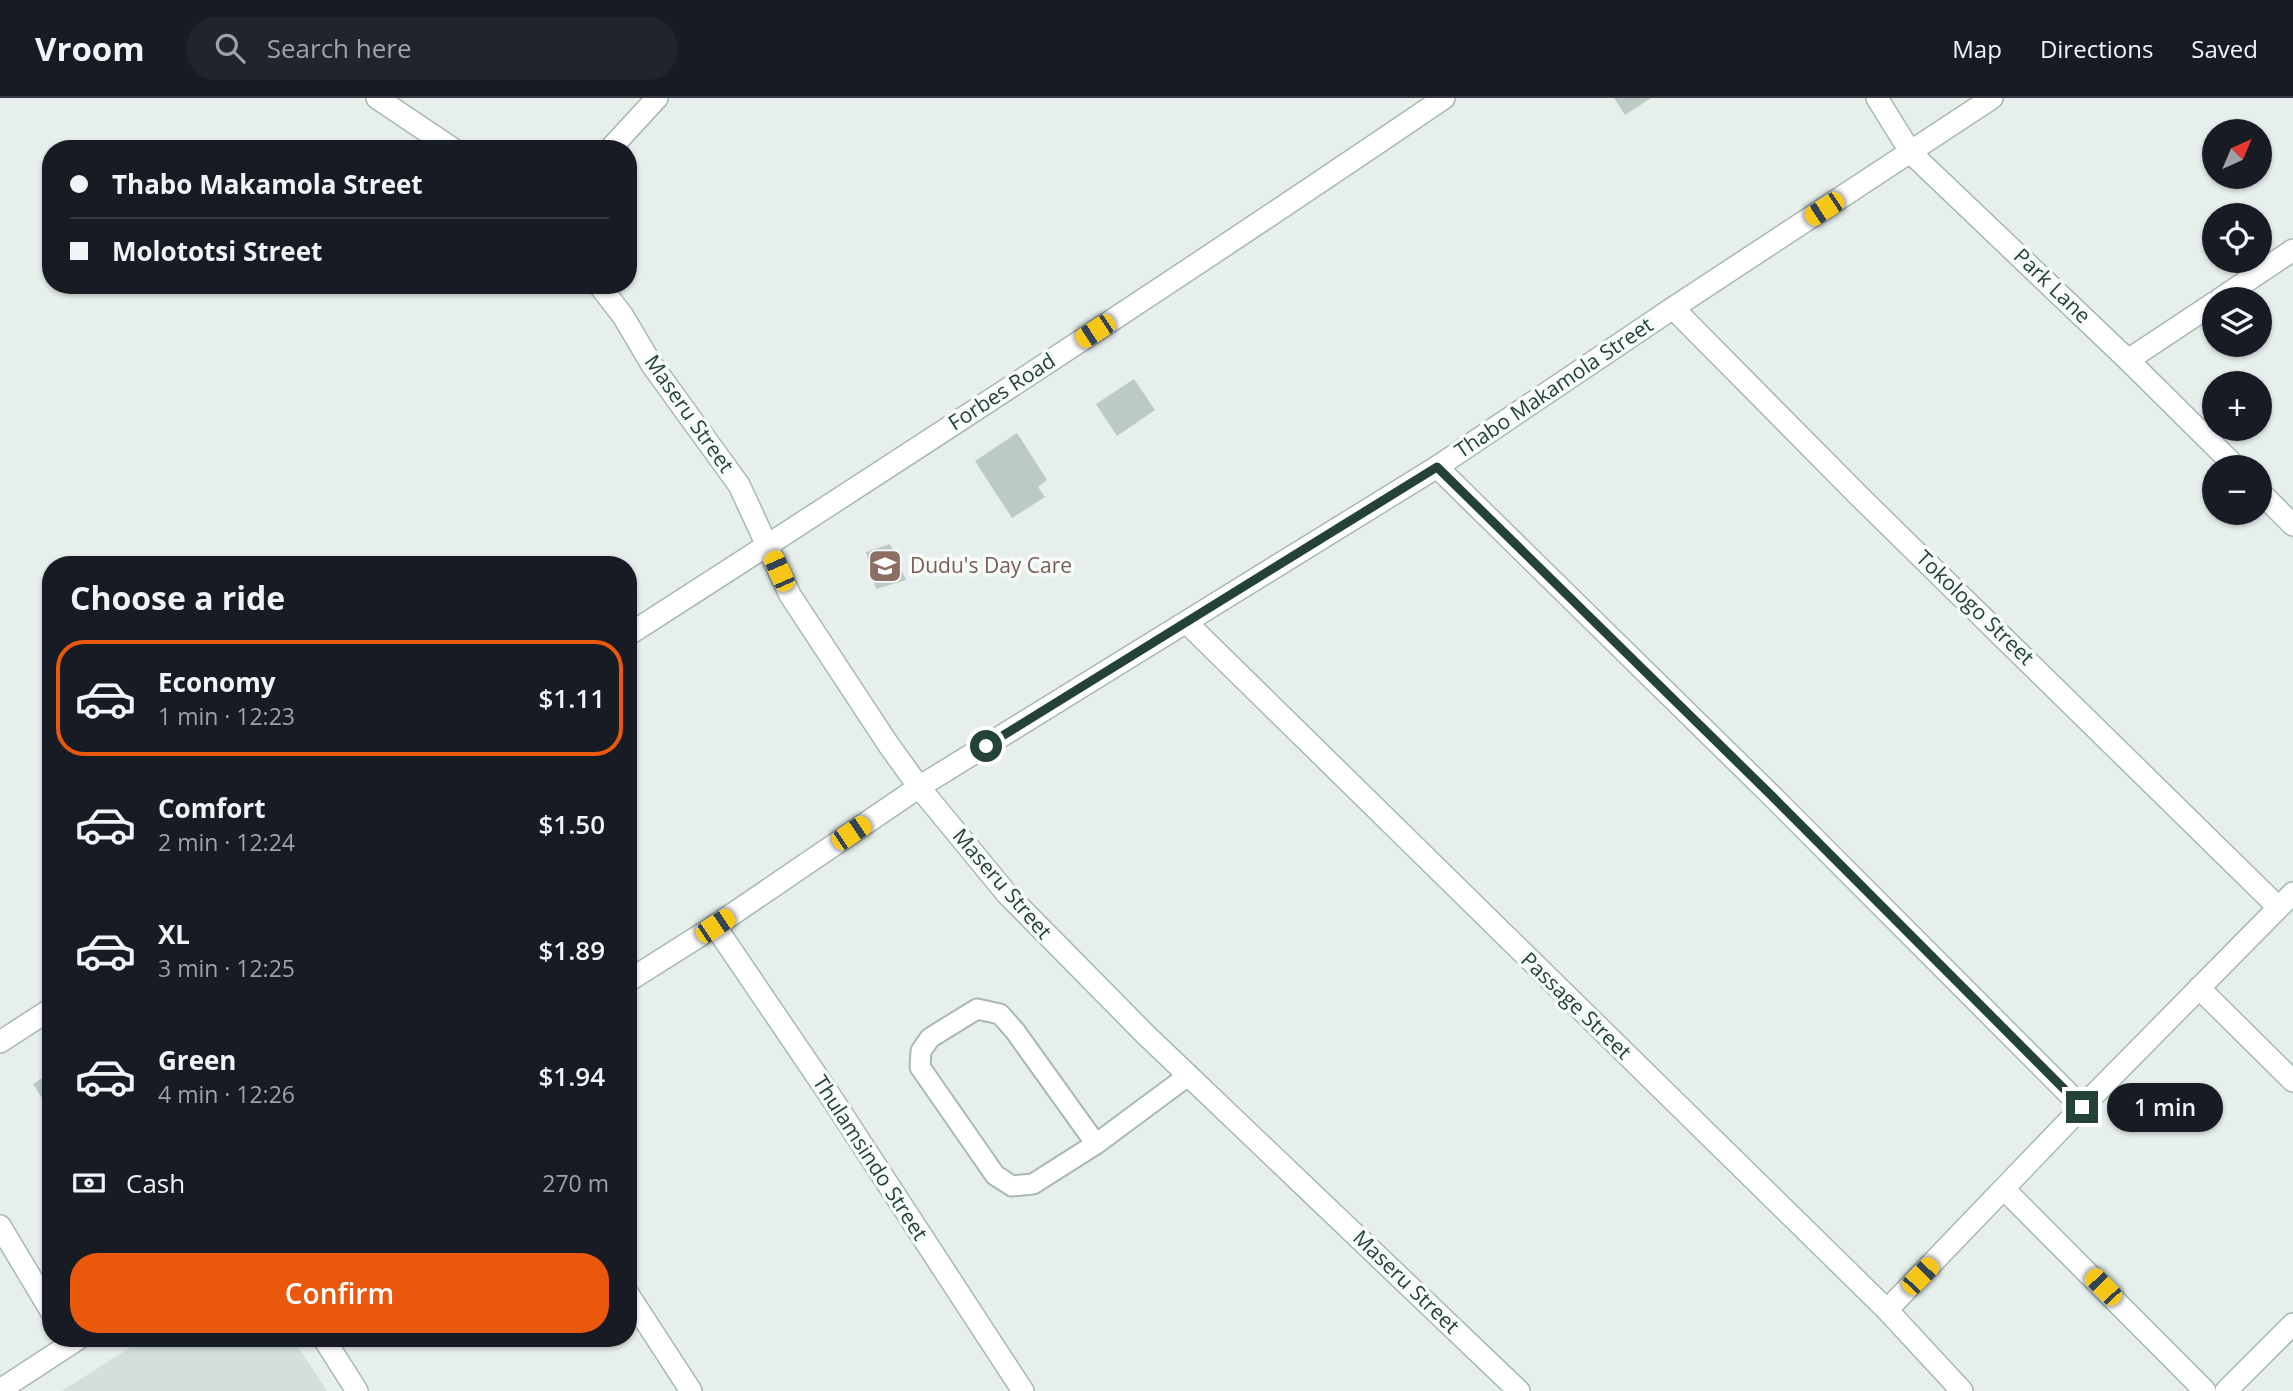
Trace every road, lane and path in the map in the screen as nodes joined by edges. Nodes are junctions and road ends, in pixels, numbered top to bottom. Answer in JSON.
{"nodes":[{"id":1,"x":377,"y":98,"type":"edge"},
{"id":2,"x":657,"y":98,"type":"edge"},
{"id":3,"x":1444,"y":98,"type":"edge"},
{"id":4,"x":1877,"y":98,"type":"edge"},
{"id":5,"x":1992,"y":98,"type":"edge"},
{"id":6,"x":440,"y":140,"type":"edge"},
{"id":7,"x":618,"y":140,"type":"edge"},
{"id":8,"x":1911,"y":153,"type":"junction"},
{"id":9,"x":2293,"y":250,"type":"edge"},
{"id":10,"x":2238,"y":287,"type":"edge"},
{"id":11,"x":606,"y":294,"type":"edge"},
{"id":12,"x":1673,"y":308,"type":"junction"},
{"id":13,"x":2202,"y":311,"type":"edge"},
{"id":14,"x":2128,"y":360,"type":"junction"},
{"id":15,"x":2224,"y":455,"type":"edge"},
{"id":16,"x":1437,"y":467,"type":"junction"},
{"id":17,"x":2272,"y":504,"type":"edge"},
{"id":18,"x":2293,"y":525,"type":"edge"},
{"id":19,"x":769,"y":546,"type":"junction"},
{"id":20,"x":1187,"y":624,"type":"junction"},
{"id":21,"x":637,"y":629,"type":"edge"},
{"id":22,"x":919,"y":787,"type":"junction"},
{"id":23,"x":2286,"y":900,"type":"edge"},
{"id":24,"x":715,"y":926,"type":"junction"},
{"id":25,"x":637,"y":975,"type":"edge"},
{"id":26,"x":2199,"y":988,"type":"junction"},
{"id":27,"x":42,"y":1015,"type":"edge"},
{"id":28,"x":0,"y":1042,"type":"edge"},
{"id":29,"x":1189,"y":1075,"type":"junction"},
{"id":30,"x":2293,"y":1081,"type":"edge"},
{"id":31,"x":2082,"y":1107,"type":"junction"},
{"id":32,"x":1096,"y":1144,"type":"junction"},
{"id":33,"x":2004,"y":1189,"type":"junction"},
{"id":34,"x":0,"y":1226,"type":"edge"},
{"id":35,"x":42,"y":1296,"type":"edge"},
{"id":36,"x":637,"y":1308,"type":"edge"},
{"id":37,"x":1887,"y":1311,"type":"junction"},
{"id":38,"x":2293,"y":1324,"type":"edge"},
{"id":39,"x":62,"y":1347,"type":"edge"},
{"id":40,"x":329,"y":1347,"type":"edge"},
{"id":41,"x":0,"y":1390,"type":"edge"},
{"id":42,"x":357,"y":1391,"type":"edge"},
{"id":43,"x":691,"y":1391,"type":"edge"},
{"id":44,"x":1023,"y":1391,"type":"edge"},
{"id":45,"x":1519,"y":1391,"type":"edge"},
{"id":46,"x":1962,"y":1391,"type":"edge"},
{"id":47,"x":2204,"y":1391,"type":"edge"},
{"id":48,"x":2226,"y":1391,"type":"edge"}],
"edges":[{"from":1,"to":6,"type":"street"},
{"from":2,"to":7,"type":"street"},
{"from":3,"to":19,"type":"street","name":"Forbes Road"},
{"from":4,"to":8,"type":"street","name":"Park Lane"},
{"from":5,"to":8,"type":"street","name":"Thabo Makamola Street"},
{"from":8,"to":12,"type":"street","name":"Thabo Makamola Street"},
{"from":8,"to":14,"type":"street","name":"Park Lane"},
{"from":9,"to":10,"type":"street"},
{"from":11,"to":19,"type":"street","name":"Maseru Street"},
{"from":12,"to":16,"type":"street","name":"Thabo Makamola Street"},
{"from":12,"to":23,"type":"street","name":"Tokologo Street"},
{"from":13,"to":14,"type":"street"},
{"from":14,"to":15,"type":"street","name":"Park Lane"},
{"from":16,"to":20,"type":"street","name":"Thabo Makamola Street"},
{"from":16,"to":31,"type":"street"},
{"from":17,"to":18,"type":"street"},
{"from":19,"to":21,"type":"street","name":"Forbes Road"},
{"from":19,"to":22,"type":"street","name":"Maseru Street"},
{"from":20,"to":22,"type":"street","name":"Thabo Makamola Street"},
{"from":20,"to":37,"type":"street","name":"Passage Street"},
{"from":22,"to":24,"type":"street","name":"Thabo Makamola Street"},
{"from":22,"to":29,"type":"street","name":"Maseru Street"},
{"from":23,"to":26,"type":"street"},
{"from":24,"to":25,"type":"street","name":"Thabo Makamola Street"},
{"from":24,"to":44,"type":"street","name":"Thulamsindo Street"},
{"from":26,"to":30,"type":"street"},
{"from":26,"to":31,"type":"street"},
{"from":27,"to":28,"type":"street"},
{"from":29,"to":32,"type":"lane"},
{"from":29,"to":45,"type":"street","name":"Maseru Street"},
{"from":31,"to":33,"type":"street"},
{"from":32,"to":32,"type":"lane"},
{"from":33,"to":37,"type":"street"},
{"from":33,"to":47,"type":"street"},
{"from":34,"to":35,"type":"street"},
{"from":36,"to":43,"type":"street"},
{"from":37,"to":46,"type":"street","name":"Passage Street"},
{"from":38,"to":48,"type":"street"},
{"from":39,"to":41,"type":"street"},
{"from":40,"to":42,"type":"street"}]}
